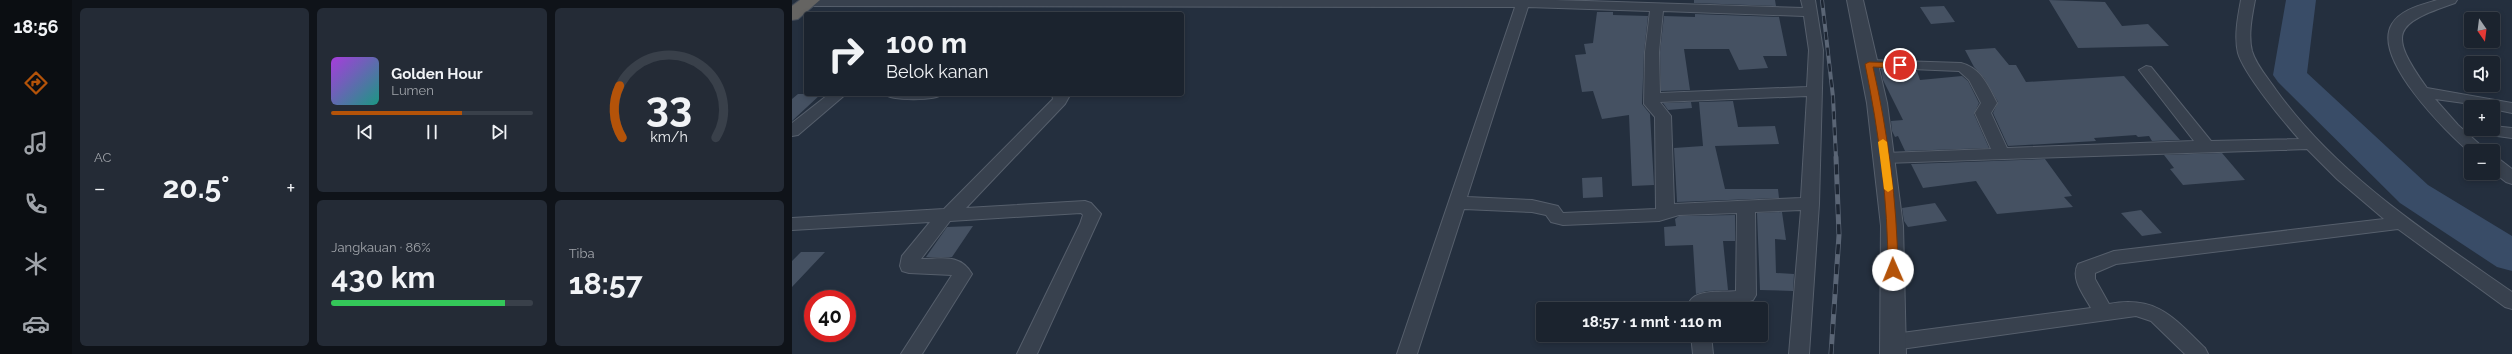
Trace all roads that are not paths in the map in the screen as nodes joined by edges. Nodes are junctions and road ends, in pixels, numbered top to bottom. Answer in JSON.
{"nodes":[{"id":1,"x":1855,"y":0,"type":"edge"},
{"id":2,"x":2248,"y":0,"type":"edge"},
{"id":3,"x":2450,"y":0,"type":"edge"},
{"id":4,"x":810,"y":1,"type":"edge"},
{"id":5,"x":952,"y":2,"type":"junction"},
{"id":6,"x":1524,"y":2,"type":"edge"},
{"id":7,"x":1809,"y":6,"type":"edge"},
{"id":8,"x":1657,"y":8,"type":"junction"},
{"id":9,"x":940,"y":12,"type":"edge"},
{"id":10,"x":792,"y":15,"type":"edge"},
{"id":11,"x":1869,"y":64,"type":"junction"},
{"id":12,"x":2146,"y":70,"type":"dead end"},
{"id":13,"x":1814,"y":91,"type":"junction"},
{"id":14,"x":2422,"y":92,"type":"junction"},
{"id":15,"x":836,"y":96,"type":"edge"},
{"id":16,"x":1062,"y":96,"type":"edge"},
{"id":17,"x":1652,"y":98,"type":"junction"},
{"id":18,"x":2512,"y":108,"type":"edge"},
{"id":19,"x":2450,"y":126,"type":"junction"},
{"id":20,"x":2464,"y":128,"type":"edge"},
{"id":21,"x":792,"y":131,"type":"edge"},
{"id":22,"x":2500,"y":132,"type":"edge"},
{"id":23,"x":2512,"y":133,"type":"edge"},
{"id":24,"x":2313,"y":144,"type":"junction"},
{"id":25,"x":2471,"y":144,"type":"edge"},
{"id":26,"x":2206,"y":146,"type":"junction"},
{"id":27,"x":2002,"y":155,"type":"junction"},
{"id":28,"x":1885,"y":158,"type":"junction"},
{"id":29,"x":2500,"y":169,"type":"edge"},
{"id":30,"x":2512,"y":178,"type":"edge"},
{"id":31,"x":1457,"y":203,"type":"junction"},
{"id":32,"x":1810,"y":204,"type":"junction"},
{"id":33,"x":1746,"y":206,"type":"junction"},
{"id":34,"x":948,"y":214,"type":"junction"},
{"id":35,"x":1665,"y":214,"type":"junction"},
{"id":36,"x":792,"y":224,"type":"edge"},
{"id":37,"x":2399,"y":224,"type":"junction"},
{"id":38,"x":1702,"y":302,"type":"edge"},
{"id":39,"x":2512,"y":302,"type":"edge"},
{"id":40,"x":2104,"y":313,"type":"junction"},
{"id":41,"x":1702,"y":342,"type":"edge"},
{"id":42,"x":1894,"y":348,"type":"edge"},
{"id":43,"x":910,"y":354,"type":"edge"},
{"id":44,"x":1027,"y":354,"type":"edge"},
{"id":45,"x":1407,"y":354,"type":"edge"},
{"id":46,"x":1703,"y":354,"type":"edge"},
{"id":47,"x":1799,"y":354,"type":"edge"},
{"id":48,"x":2198,"y":354,"type":"edge"}],
"edges":[{"from":1,"to":11,"type":"street"},
{"from":2,"to":24,"type":"street"},
{"from":3,"to":14,"type":"street"},
{"from":4,"to":5,"type":"street"},
{"from":4,"to":10,"type":"highway"},
{"from":5,"to":6,"type":"street"},
{"from":5,"to":9,"type":"street"},
{"from":6,"to":8,"type":"street"},
{"from":6,"to":31,"type":"street"},
{"from":7,"to":8,"type":"street"},
{"from":7,"to":13,"type":"street"},
{"from":8,"to":17,"type":"street"},
{"from":11,"to":27,"type":"street"},
{"from":11,"to":28,"type":"street"},
{"from":12,"to":26,"type":"street"},
{"from":13,"to":17,"type":"street"},
{"from":13,"to":32,"type":"street"},
{"from":14,"to":18,"type":"street"},
{"from":14,"to":19,"type":"street"},
{"from":15,"to":21,"type":"street"},
{"from":16,"to":34,"type":"street"},
{"from":17,"to":35,"type":"street"},
{"from":19,"to":20,"type":"street"},
{"from":19,"to":25,"type":"street"},
{"from":22,"to":23,"type":"street"},
{"from":24,"to":26,"type":"street"},
{"from":24,"to":37,"type":"street"},
{"from":26,"to":27,"type":"street"},
{"from":27,"to":28,"type":"street"},
{"from":28,"to":42,"type":"street"},
{"from":29,"to":30,"type":"street"},
{"from":31,"to":35,"type":"street"},
{"from":31,"to":45,"type":"street"},
{"from":32,"to":33,"type":"street"},
{"from":32,"to":47,"type":"street"},
{"from":33,"to":35,"type":"street"},
{"from":33,"to":38,"type":"street"},
{"from":34,"to":36,"type":"street"},
{"from":34,"to":43,"type":"street"},
{"from":34,"to":44,"type":"street"},
{"from":37,"to":39,"type":"street"},
{"from":37,"to":40,"type":"street"},
{"from":40,"to":42,"type":"street"},
{"from":40,"to":48,"type":"street"},
{"from":41,"to":46,"type":"street"}]}
